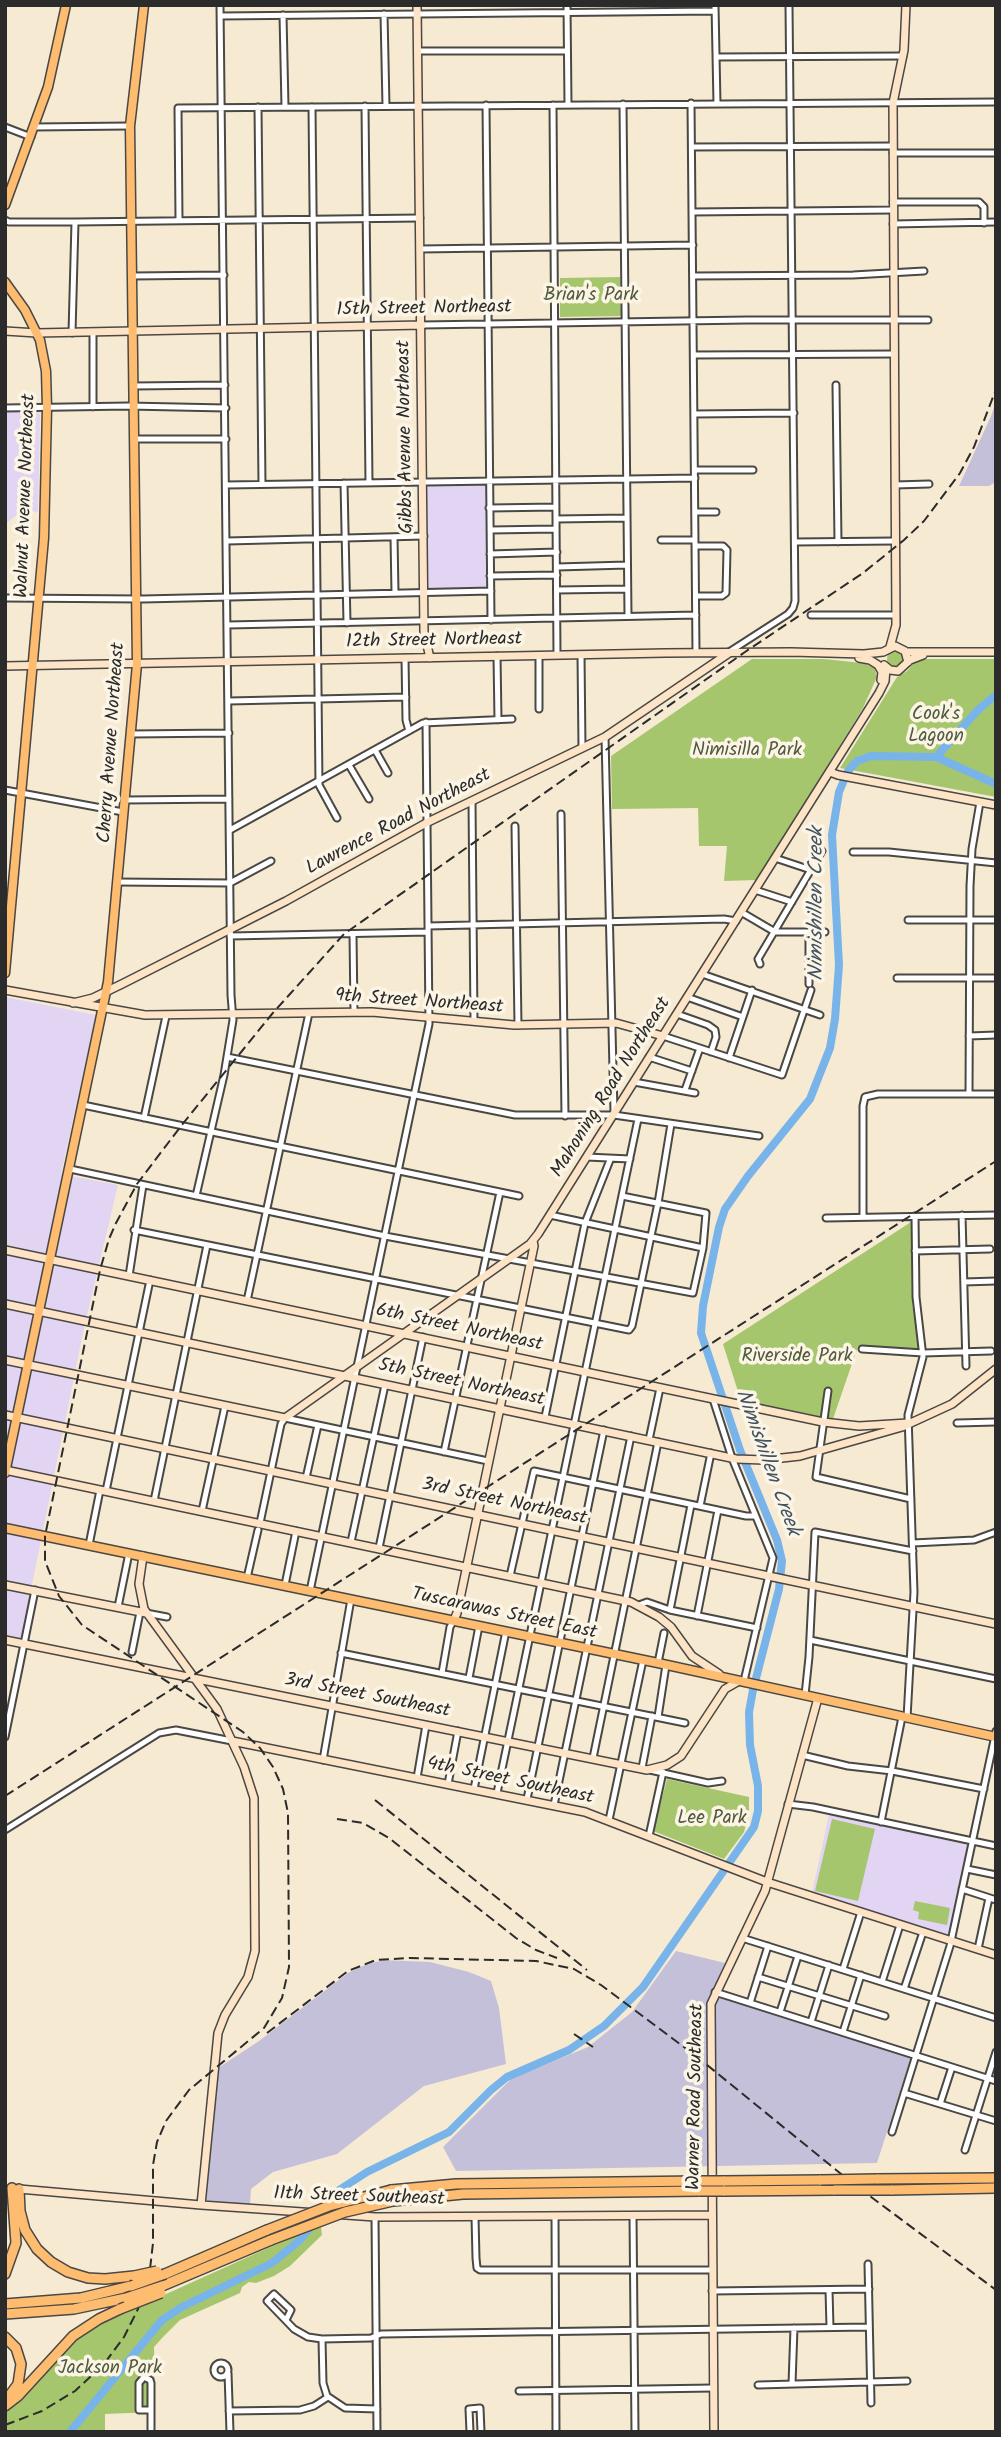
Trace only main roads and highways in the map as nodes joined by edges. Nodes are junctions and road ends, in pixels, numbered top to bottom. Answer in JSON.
{"nodes":[{"id":1,"x":66,"y":5,"type":"edge"},
{"id":2,"x":144,"y":5,"type":"edge"},
{"id":3,"x":5,"y":205,"type":"edge"},
{"id":4,"x":5,"y":282,"type":"edge"},
{"id":5,"x":5,"y":973,"type":"edge"},
{"id":6,"x":5,"y":1471,"type":"edge"},
{"id":7,"x":5,"y":1528,"type":"edge"},
{"id":8,"x":995,"y":1735,"type":"edge"},
{"id":9,"x":996,"y":2172,"type":"edge"},
{"id":10,"x":996,"y":2178,"type":"edge"},
{"id":11,"x":916,"y":2179,"type":"junction"},
{"id":12,"x":765,"y":2186,"type":"junction"},
{"id":13,"x":12,"y":2188,"type":"edge"},
{"id":14,"x":996,"y":2191,"type":"edge"},
{"id":15,"x":392,"y":2196,"type":"junction"},
{"id":16,"x":5,"y":2274,"type":"edge"},
{"id":17,"x":133,"y":2281,"type":"junction"},
{"id":18,"x":162,"y":2290,"type":"junction"},
{"id":19,"x":5,"y":2304,"type":"edge"},
{"id":20,"x":5,"y":2314,"type":"edge"},
{"id":21,"x":5,"y":2337,"type":"edge"},
{"id":22,"x":5,"y":2400,"type":"edge"},
{"id":23,"x":5,"y":2406,"type":"edge"}],
"edges":[{"from":1,"to":3,"type":"main road"},
{"from":2,"to":6,"type":"main road","name":"Cherry Avenue Northeast"},
{"from":4,"to":5,"type":"main road","name":"Walnut Avenue Northeast"},
{"from":7,"to":8,"type":"main road","name":"Tuscarawas Street East"},
{"from":9,"to":11,"type":"highway"},
{"from":10,"to":11,"type":"highway"},
{"from":11,"to":12,"type":"highway","bridge":true},
{"from":12,"to":14,"type":"highway","bridge":true},
{"from":12,"to":15,"type":"highway","bridge":true},
{"from":13,"to":16,"type":"highway"},
{"from":13,"to":17,"type":"highway"},
{"from":15,"to":17,"type":"highway","bridge":true},
{"from":15,"to":18,"type":"highway","bridge":true},
{"from":17,"to":19,"type":"highway"},
{"from":18,"to":20,"type":"highway","bridge":true},
{"from":18,"to":23,"type":"highway","bridge":true},
{"from":21,"to":22,"type":"highway"}]}
